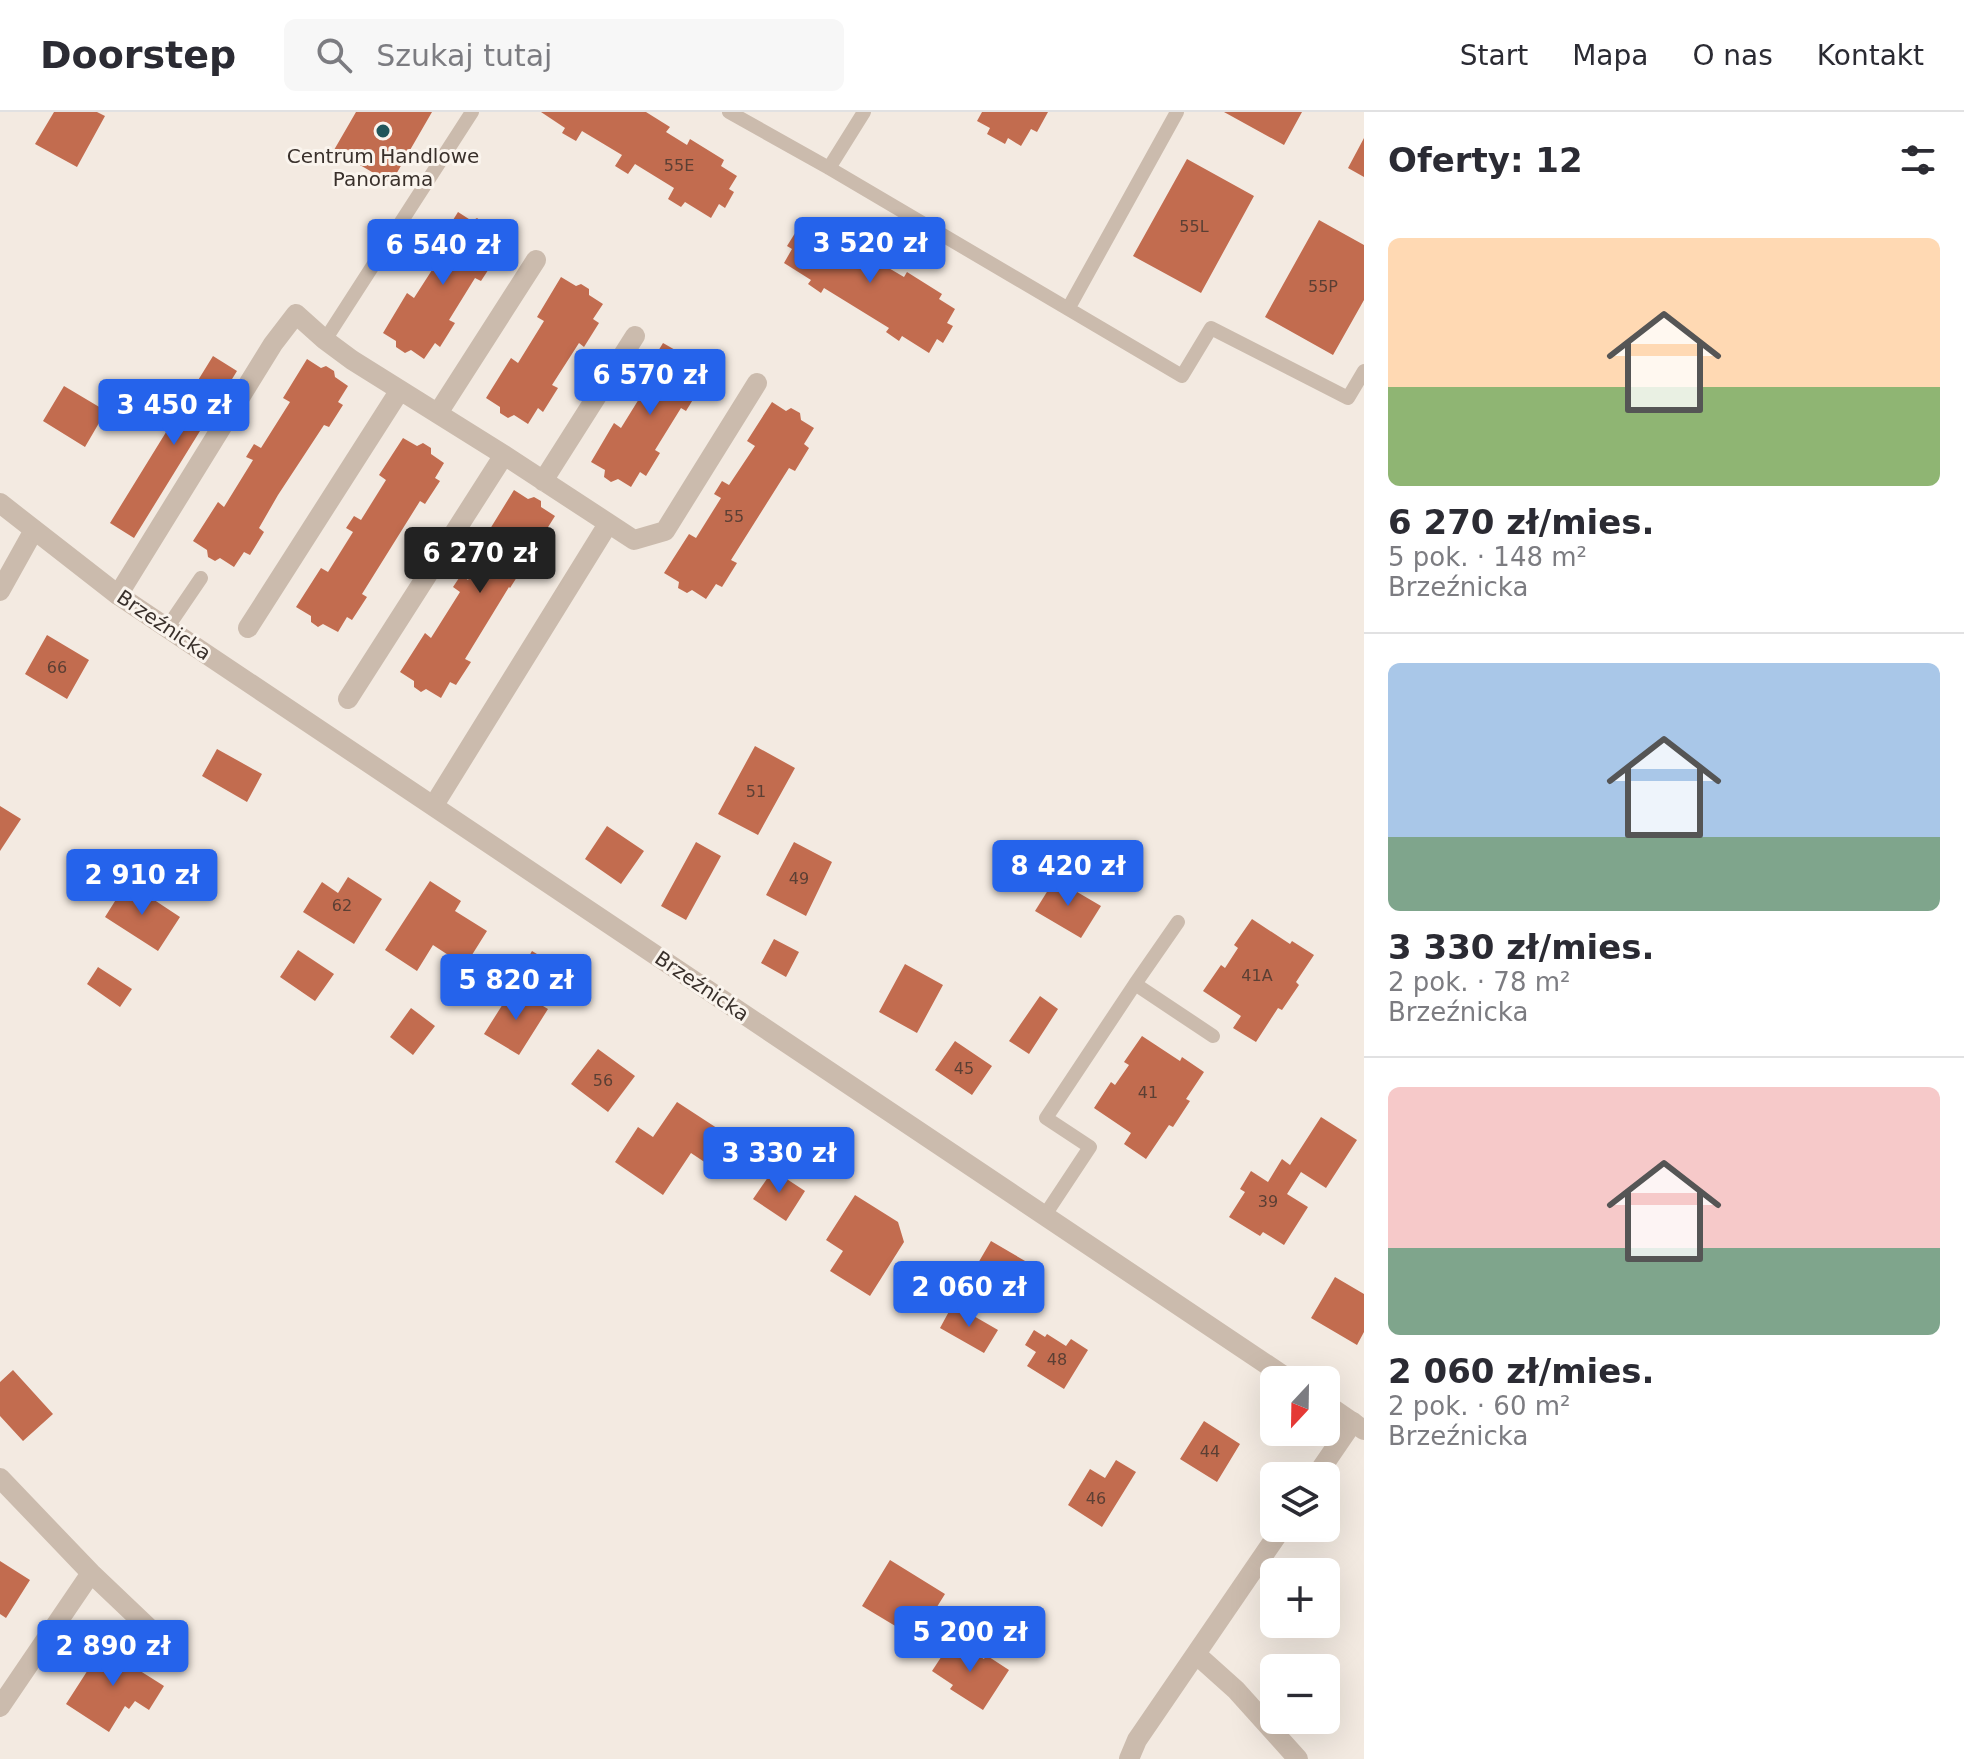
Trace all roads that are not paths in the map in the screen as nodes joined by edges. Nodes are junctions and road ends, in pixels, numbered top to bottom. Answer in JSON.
{"nodes":[{"id":1,"x":472,"y":112,"type":"edge"},
{"id":2,"x":864,"y":112,"type":"edge"},
{"id":3,"x":1177,"y":112,"type":"edge"},
{"id":4,"x":734,"y":113,"type":"edge"},
{"id":5,"x":829,"y":168,"type":"junction"},
{"id":6,"x":536,"y":260,"type":"dead end"},
{"id":7,"x":1068,"y":309,"type":"junction"},
{"id":8,"x":635,"y":336,"type":"dead end"},
{"id":9,"x":325,"y":340,"type":"junction"},
{"id":10,"x":1364,"y":371,"type":"edge"},
{"id":11,"x":757,"y":383,"type":"dead end"},
{"id":12,"x":400,"y":390,"type":"junction"},
{"id":13,"x":438,"y":413,"type":"junction"},
{"id":14,"x":504,"y":455,"type":"junction"},
{"id":15,"x":543,"y":481,"type":"junction"},
{"id":16,"x":0,"y":503,"type":"edge"},
{"id":17,"x":608,"y":524,"type":"junction"},
{"id":18,"x":34,"y":530,"type":"junction"},
{"id":19,"x":201,"y":578,"type":"dead end"},
{"id":20,"x":0,"y":591,"type":"edge"},
{"id":21,"x":118,"y":595,"type":"junction"},
{"id":22,"x":167,"y":628,"type":"junction"},
{"id":23,"x":248,"y":628,"type":"dead end"},
{"id":24,"x":348,"y":699,"type":"dead end"},
{"id":25,"x":434,"y":805,"type":"junction"},
{"id":26,"x":1178,"y":922,"type":"dead end"},
{"id":27,"x":1135,"y":984,"type":"junction"},
{"id":28,"x":1213,"y":1036,"type":"dead end"},
{"id":29,"x":1045,"y":1215,"type":"junction"},
{"id":30,"x":1269,"y":1366,"type":"edge"},
{"id":31,"x":1340,"y":1414,"type":"edge"},
{"id":32,"x":1358,"y":1426,"type":"edge"},
{"id":33,"x":1328,"y":1462,"type":"edge"},
{"id":34,"x":0,"y":1478,"type":"edge"},
{"id":35,"x":1273,"y":1542,"type":"edge"},
{"id":36,"x":91,"y":1573,"type":"junction"},
{"id":37,"x":172,"y":1650,"type":"dead end"},
{"id":38,"x":1197,"y":1655,"type":"junction"},
{"id":39,"x":0,"y":1707,"type":"edge"},
{"id":40,"x":1129,"y":1759,"type":"edge"},
{"id":41,"x":1298,"y":1759,"type":"edge"}],
"edges":[{"from":1,"to":9,"type":"lane"},
{"from":2,"to":5,"type":"lane"},
{"from":3,"to":7,"type":"lane"},
{"from":4,"to":5,"type":"lane"},
{"from":5,"to":7,"type":"lane"},
{"from":6,"to":13,"type":"street"},
{"from":7,"to":10,"type":"lane"},
{"from":8,"to":15,"type":"street"},
{"from":9,"to":12,"type":"street"},
{"from":9,"to":21,"type":"street"},
{"from":11,"to":17,"type":"street"},
{"from":12,"to":13,"type":"street"},
{"from":12,"to":23,"type":"street"},
{"from":13,"to":14,"type":"street"},
{"from":14,"to":15,"type":"street"},
{"from":14,"to":24,"type":"street"},
{"from":15,"to":17,"type":"street"},
{"from":16,"to":18,"type":"street","name":"Brzeźnicka"},
{"from":17,"to":25,"type":"street"},
{"from":18,"to":20,"type":"street"},
{"from":18,"to":21,"type":"street","name":"Brzeźnicka"},
{"from":19,"to":22,"type":"lane"},
{"from":21,"to":22,"type":"street","name":"Brzeźnicka"},
{"from":22,"to":25,"type":"street","name":"Brzeźnicka"},
{"from":25,"to":29,"type":"street","name":"Brzeźnicka"},
{"from":26,"to":27,"type":"lane"},
{"from":27,"to":28,"type":"lane"},
{"from":27,"to":29,"type":"lane"},
{"from":29,"to":30,"type":"street","name":"Brzeźnicka"},
{"from":31,"to":32,"type":"street"},
{"from":32,"to":33,"type":"street"},
{"from":34,"to":36,"type":"street"},
{"from":35,"to":38,"type":"street"},
{"from":36,"to":37,"type":"street"},
{"from":36,"to":39,"type":"street"},
{"from":38,"to":40,"type":"street"},
{"from":38,"to":41,"type":"street"}]}
